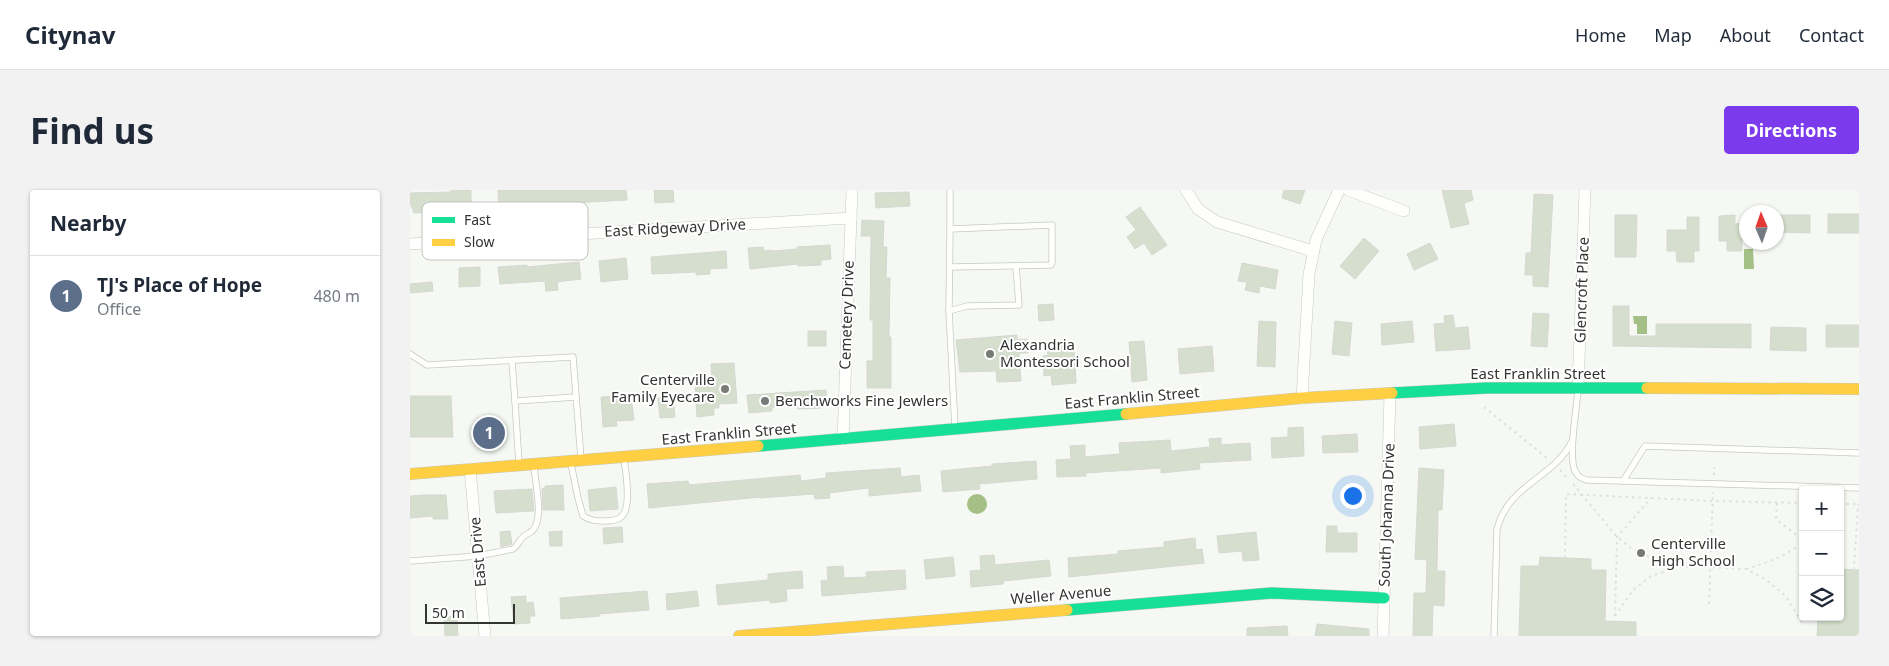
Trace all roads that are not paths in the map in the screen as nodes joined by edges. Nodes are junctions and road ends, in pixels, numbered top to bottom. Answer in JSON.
{"nodes":[{"id":1,"x":852,"y":190,"type":"edge"},
{"id":2,"x":950,"y":190,"type":"edge"},
{"id":3,"x":1186,"y":190,"type":"edge"},
{"id":4,"x":1339,"y":190,"type":"edge"},
{"id":5,"x":1348,"y":190,"type":"edge"},
{"id":6,"x":1585,"y":190,"type":"edge"},
{"id":7,"x":1404,"y":210,"type":"dead end"},
{"id":8,"x":851,"y":218,"type":"junction"},
{"id":9,"x":950,"y":229,"type":"junction"},
{"id":10,"x":588,"y":234,"type":"edge"},
{"id":11,"x":1313,"y":251,"type":"junction"},
{"id":12,"x":1016,"y":266,"type":"junction"},
{"id":13,"x":950,"y":268,"type":"junction"},
{"id":14,"x":949,"y":312,"type":"junction"},
{"id":15,"x":410,"y":354,"type":"edge"},
{"id":16,"x":512,"y":361,"type":"junction"},
{"id":17,"x":1578,"y":389,"type":"junction"},
{"id":18,"x":1859,"y":389,"type":"edge"},
{"id":19,"x":1390,"y":394,"type":"junction"},
{"id":20,"x":576,"y":397,"type":"junction"},
{"id":21,"x":1302,"y":398,"type":"junction"},
{"id":22,"x":515,"y":401,"type":"junction"},
{"id":23,"x":955,"y":430,"type":"junction"},
{"id":24,"x":1574,"y":432,"type":"junction"},
{"id":25,"x":843,"y":439,"type":"junction"},
{"id":26,"x":1859,"y":453,"type":"edge"},
{"id":27,"x":624,"y":457,"type":"junction"},
{"id":28,"x":576,"y":461,"type":"junction"},
{"id":29,"x":534,"y":464,"type":"junction"},
{"id":30,"x":519,"y":466,"type":"junction"},
{"id":31,"x":470,"y":469,"type":"junction"},
{"id":32,"x":410,"y":474,"type":"edge"},
{"id":33,"x":1623,"y":481,"type":"junction"},
{"id":34,"x":1859,"y":488,"type":"edge"},
{"id":35,"x":478,"y":556,"type":"junction"},
{"id":36,"x":410,"y":561,"type":"edge"},
{"id":37,"x":1384,"y":598,"type":"junction"},
{"id":38,"x":484,"y":636,"type":"edge"},
{"id":39,"x":739,"y":636,"type":"edge"},
{"id":40,"x":1383,"y":636,"type":"edge"},
{"id":41,"x":1494,"y":636,"type":"edge"}],
"edges":[{"from":1,"to":8,"type":"street","name":"Cemetery Drive"},
{"from":2,"to":9,"type":"lane"},
{"from":3,"to":11,"type":"street"},
{"from":4,"to":11,"type":"street"},
{"from":5,"to":7,"type":"street"},
{"from":6,"to":17,"type":"street","name":"Glencroft Place"},
{"from":8,"to":10,"type":"street","name":"East Ridgeway Drive"},
{"from":8,"to":25,"type":"street","name":"Cemetery Drive"},
{"from":9,"to":12,"type":"lane"},
{"from":9,"to":13,"type":"lane"},
{"from":11,"to":21,"type":"street"},
{"from":12,"to":13,"type":"lane"},
{"from":12,"to":14,"type":"lane"},
{"from":13,"to":14,"type":"lane"},
{"from":14,"to":23,"type":"lane"},
{"from":15,"to":16,"type":"lane"},
{"from":16,"to":20,"type":"lane"},
{"from":16,"to":22,"type":"lane"},
{"from":17,"to":18,"type":"street","name":"East Franklin Street"},
{"from":17,"to":19,"type":"street","name":"East Franklin Street"},
{"from":17,"to":24,"type":"lane"},
{"from":19,"to":21,"type":"street","name":"East Franklin Street"},
{"from":19,"to":37,"type":"street","name":"South Johanna Drive"},
{"from":20,"to":22,"type":"lane"},
{"from":20,"to":28,"type":"lane"},
{"from":21,"to":23,"type":"street","name":"East Franklin Street"},
{"from":22,"to":30,"type":"lane"},
{"from":23,"to":25,"type":"street","name":"East Franklin Street"},
{"from":24,"to":33,"type":"lane"},
{"from":24,"to":41,"type":"lane"},
{"from":25,"to":27,"type":"street","name":"East Franklin Street"},
{"from":26,"to":33,"type":"lane"},
{"from":27,"to":28,"type":"street","name":"East Franklin Street"},
{"from":27,"to":28,"type":"lane"},
{"from":28,"to":29,"type":"street","name":"East Franklin Street"},
{"from":29,"to":30,"type":"street","name":"East Franklin Street"},
{"from":29,"to":35,"type":"lane"},
{"from":30,"to":31,"type":"street","name":"East Franklin Street"},
{"from":31,"to":32,"type":"street","name":"East Franklin Street"},
{"from":31,"to":35,"type":"street","name":"East Drive"},
{"from":33,"to":34,"type":"lane"},
{"from":35,"to":36,"type":"lane"},
{"from":35,"to":38,"type":"street","name":"East Drive"},
{"from":37,"to":39,"type":"street","name":"Weller Avenue"},
{"from":37,"to":40,"type":"street","name":"South Johanna Drive"}]}
